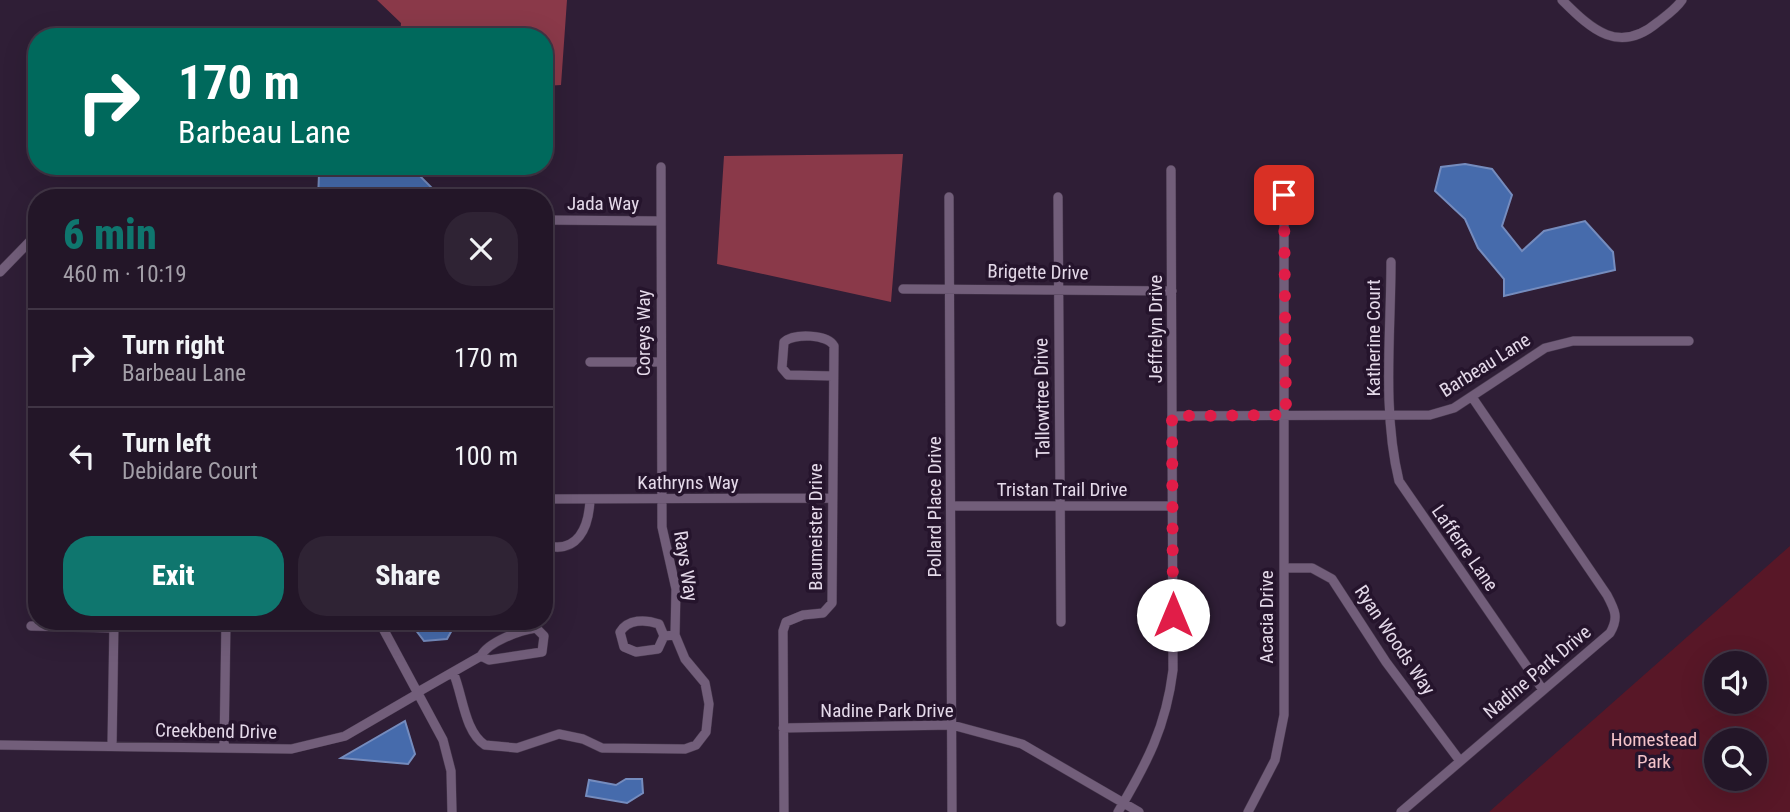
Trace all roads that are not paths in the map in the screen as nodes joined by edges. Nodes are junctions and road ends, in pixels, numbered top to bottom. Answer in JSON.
{"nodes":[{"id":1,"x":1562,"y":0,"type":"edge"},
{"id":2,"x":1682,"y":0,"type":"edge"},
{"id":3,"x":661,"y":167,"type":"dead end"},
{"id":4,"x":1171,"y":170,"type":"dead end"},
{"id":5,"x":1284,"y":195,"type":"dead end"},
{"id":6,"x":949,"y":197,"type":"dead end"},
{"id":7,"x":1058,"y":197,"type":"dead end"},
{"id":8,"x":553,"y":220,"type":"edge"},
{"id":9,"x":661,"y":220,"type":"junction"},
{"id":10,"x":28,"y":243,"type":"edge"},
{"id":11,"x":1391,"y":262,"type":"dead end"},
{"id":12,"x":0,"y":272,"type":"edge"},
{"id":13,"x":903,"y":289,"type":"dead end"},
{"id":14,"x":950,"y":289,"type":"junction"},
{"id":15,"x":1058,"y":290,"type":"junction"},
{"id":16,"x":1172,"y":291,"type":"junction"},
{"id":17,"x":1689,"y":341,"type":"dead end"},
{"id":18,"x":590,"y":362,"type":"dead end"},
{"id":19,"x":661,"y":362,"type":"junction"},
{"id":20,"x":833,"y":376,"type":"junction"},
{"id":21,"x":1472,"y":397,"type":"junction"},
{"id":22,"x":1390,"y":414,"type":"junction"},
{"id":23,"x":1286,"y":415,"type":"junction"},
{"id":24,"x":1172,"y":416,"type":"junction"},
{"id":25,"x":832,"y":498,"type":"junction"},
{"id":26,"x":553,"y":499,"type":"edge"},
{"id":27,"x":590,"y":499,"type":"junction"},
{"id":28,"x":661,"y":499,"type":"junction"},
{"id":29,"x":951,"y":506,"type":"junction"},
{"id":30,"x":1061,"y":506,"type":"junction"},
{"id":31,"x":1173,"y":506,"type":"junction"},
{"id":32,"x":553,"y":547,"type":"edge"},
{"id":33,"x":1284,"y":568,"type":"junction"},
{"id":34,"x":1060,"y":622,"type":"dead end"},
{"id":35,"x":114,"y":630,"type":"edge"},
{"id":36,"x":226,"y":630,"type":"edge"},
{"id":37,"x":384,"y":630,"type":"edge"},
{"id":38,"x":527,"y":630,"type":"edge"},
{"id":39,"x":539,"y":630,"type":"edge"},
{"id":40,"x":675,"y":635,"type":"junction"},
{"id":41,"x":664,"y":636,"type":"junction"},
{"id":42,"x":481,"y":656,"type":"junction"},
{"id":43,"x":453,"y":672,"type":"junction"},
{"id":44,"x":1543,"y":690,"type":"junction"},
{"id":45,"x":418,"y":692,"type":"junction"},
{"id":46,"x":952,"y":725,"type":"junction"},
{"id":47,"x":783,"y":727,"type":"junction"},
{"id":48,"x":0,"y":745,"type":"edge"},
{"id":49,"x":112,"y":747,"type":"junction"},
{"id":50,"x":224,"y":748,"type":"junction"},
{"id":51,"x":1460,"y":761,"type":"junction"},
{"id":52,"x":1124,"y":803,"type":"junction"},
{"id":53,"x":452,"y":812,"type":"edge"},
{"id":54,"x":783,"y":812,"type":"edge"},
{"id":55,"x":952,"y":812,"type":"edge"},
{"id":56,"x":1118,"y":812,"type":"edge"},
{"id":57,"x":1139,"y":812,"type":"edge"},
{"id":58,"x":1248,"y":812,"type":"edge"},
{"id":59,"x":1401,"y":812,"type":"edge"}],
"edges":[{"from":1,"to":2,"type":"street"},
{"from":3,"to":9,"type":"street","name":"Coreys Way"},
{"from":4,"to":16,"type":"street","name":"Jeffrelyn Drive"},
{"from":5,"to":23,"type":"street","name":"Acacia Drive"},
{"from":6,"to":14,"type":"street","name":"Pollard Place Drive"},
{"from":7,"to":15,"type":"street","name":"Tallowtree Drive"},
{"from":8,"to":9,"type":"street","name":"Jada Way"},
{"from":9,"to":19,"type":"street","name":"Coreys Way"},
{"from":10,"to":12,"type":"street"},
{"from":11,"to":22,"type":"street","name":"Katherine Court"},
{"from":13,"to":14,"type":"street","name":"Brigette Drive"},
{"from":14,"to":15,"type":"street","name":"Brigette Drive"},
{"from":14,"to":29,"type":"street","name":"Pollard Place Drive"},
{"from":15,"to":16,"type":"street","name":"Brigette Drive"},
{"from":15,"to":30,"type":"street","name":"Tallowtree Drive"},
{"from":16,"to":24,"type":"street","name":"Jeffrelyn Drive"},
{"from":17,"to":21,"type":"street","name":"Barbeau Lane"},
{"from":18,"to":19,"type":"street"},
{"from":19,"to":28,"type":"street","name":"Coreys Way"},
{"from":20,"to":20,"type":"street","name":"Baumeister Drive"},
{"from":20,"to":25,"type":"street","name":"Baumeister Drive"},
{"from":21,"to":22,"type":"street","name":"Barbeau Lane"},
{"from":21,"to":44,"type":"street","name":"Nadine Park Drive"},
{"from":22,"to":23,"type":"street","name":"Barbeau Lane"},
{"from":22,"to":44,"type":"street","name":"Lafferre Lane"},
{"from":23,"to":24,"type":"street","name":"Barbeau Lane"},
{"from":23,"to":33,"type":"street","name":"Acacia Drive"},
{"from":24,"to":31,"type":"street","name":"Jeffrelyn Drive"},
{"from":25,"to":28,"type":"street","name":"Kathryns Way"},
{"from":25,"to":47,"type":"street","name":"Baumeister Drive"},
{"from":26,"to":27,"type":"street","name":"Kathryns Way"},
{"from":27,"to":28,"type":"street","name":"Kathryns Way"},
{"from":27,"to":32,"type":"street"},
{"from":28,"to":40,"type":"street","name":"Rays Way"},
{"from":29,"to":30,"type":"street","name":"Tristan Trail Drive"},
{"from":29,"to":46,"type":"street","name":"Pollard Place Drive"},
{"from":30,"to":31,"type":"street","name":"Tristan Trail Drive"},
{"from":30,"to":34,"type":"street","name":"Tallowtree Drive"},
{"from":31,"to":52,"type":"street","name":"Jeffrelyn Drive"},
{"from":33,"to":51,"type":"street","name":"Ryan Woods Way"},
{"from":33,"to":58,"type":"street","name":"Acacia Drive"},
{"from":35,"to":49,"type":"street"},
{"from":36,"to":50,"type":"street"},
{"from":37,"to":45,"type":"street"},
{"from":38,"to":42,"type":"street","name":"Creekbend Drive"},
{"from":39,"to":42,"type":"street","name":"Creekbend Drive"},
{"from":40,"to":41,"type":"street"},
{"from":40,"to":43,"type":"street","name":"Rays Way"},
{"from":41,"to":41,"type":"street"},
{"from":42,"to":43,"type":"street","name":"Creekbend Drive"},
{"from":43,"to":45,"type":"street","name":"Creekbend Drive"},
{"from":44,"to":51,"type":"street","name":"Nadine Park Drive"},
{"from":45,"to":50,"type":"street","name":"Creekbend Drive"},
{"from":45,"to":53,"type":"street"},
{"from":46,"to":47,"type":"street","name":"Nadine Park Drive"},
{"from":46,"to":52,"type":"street","name":"Nadine Park Drive"},
{"from":46,"to":55,"type":"street","name":"Pollard Place Drive"},
{"from":47,"to":54,"type":"street","name":"Baumeister Drive"},
{"from":48,"to":49,"type":"street","name":"Creekbend Drive"},
{"from":49,"to":50,"type":"street","name":"Creekbend Drive"},
{"from":51,"to":59,"type":"street","name":"Nadine Park Drive"},
{"from":52,"to":56,"type":"street","name":"Jeffrelyn Drive"},
{"from":52,"to":57,"type":"street","name":"Nadine Park Drive"}]}
